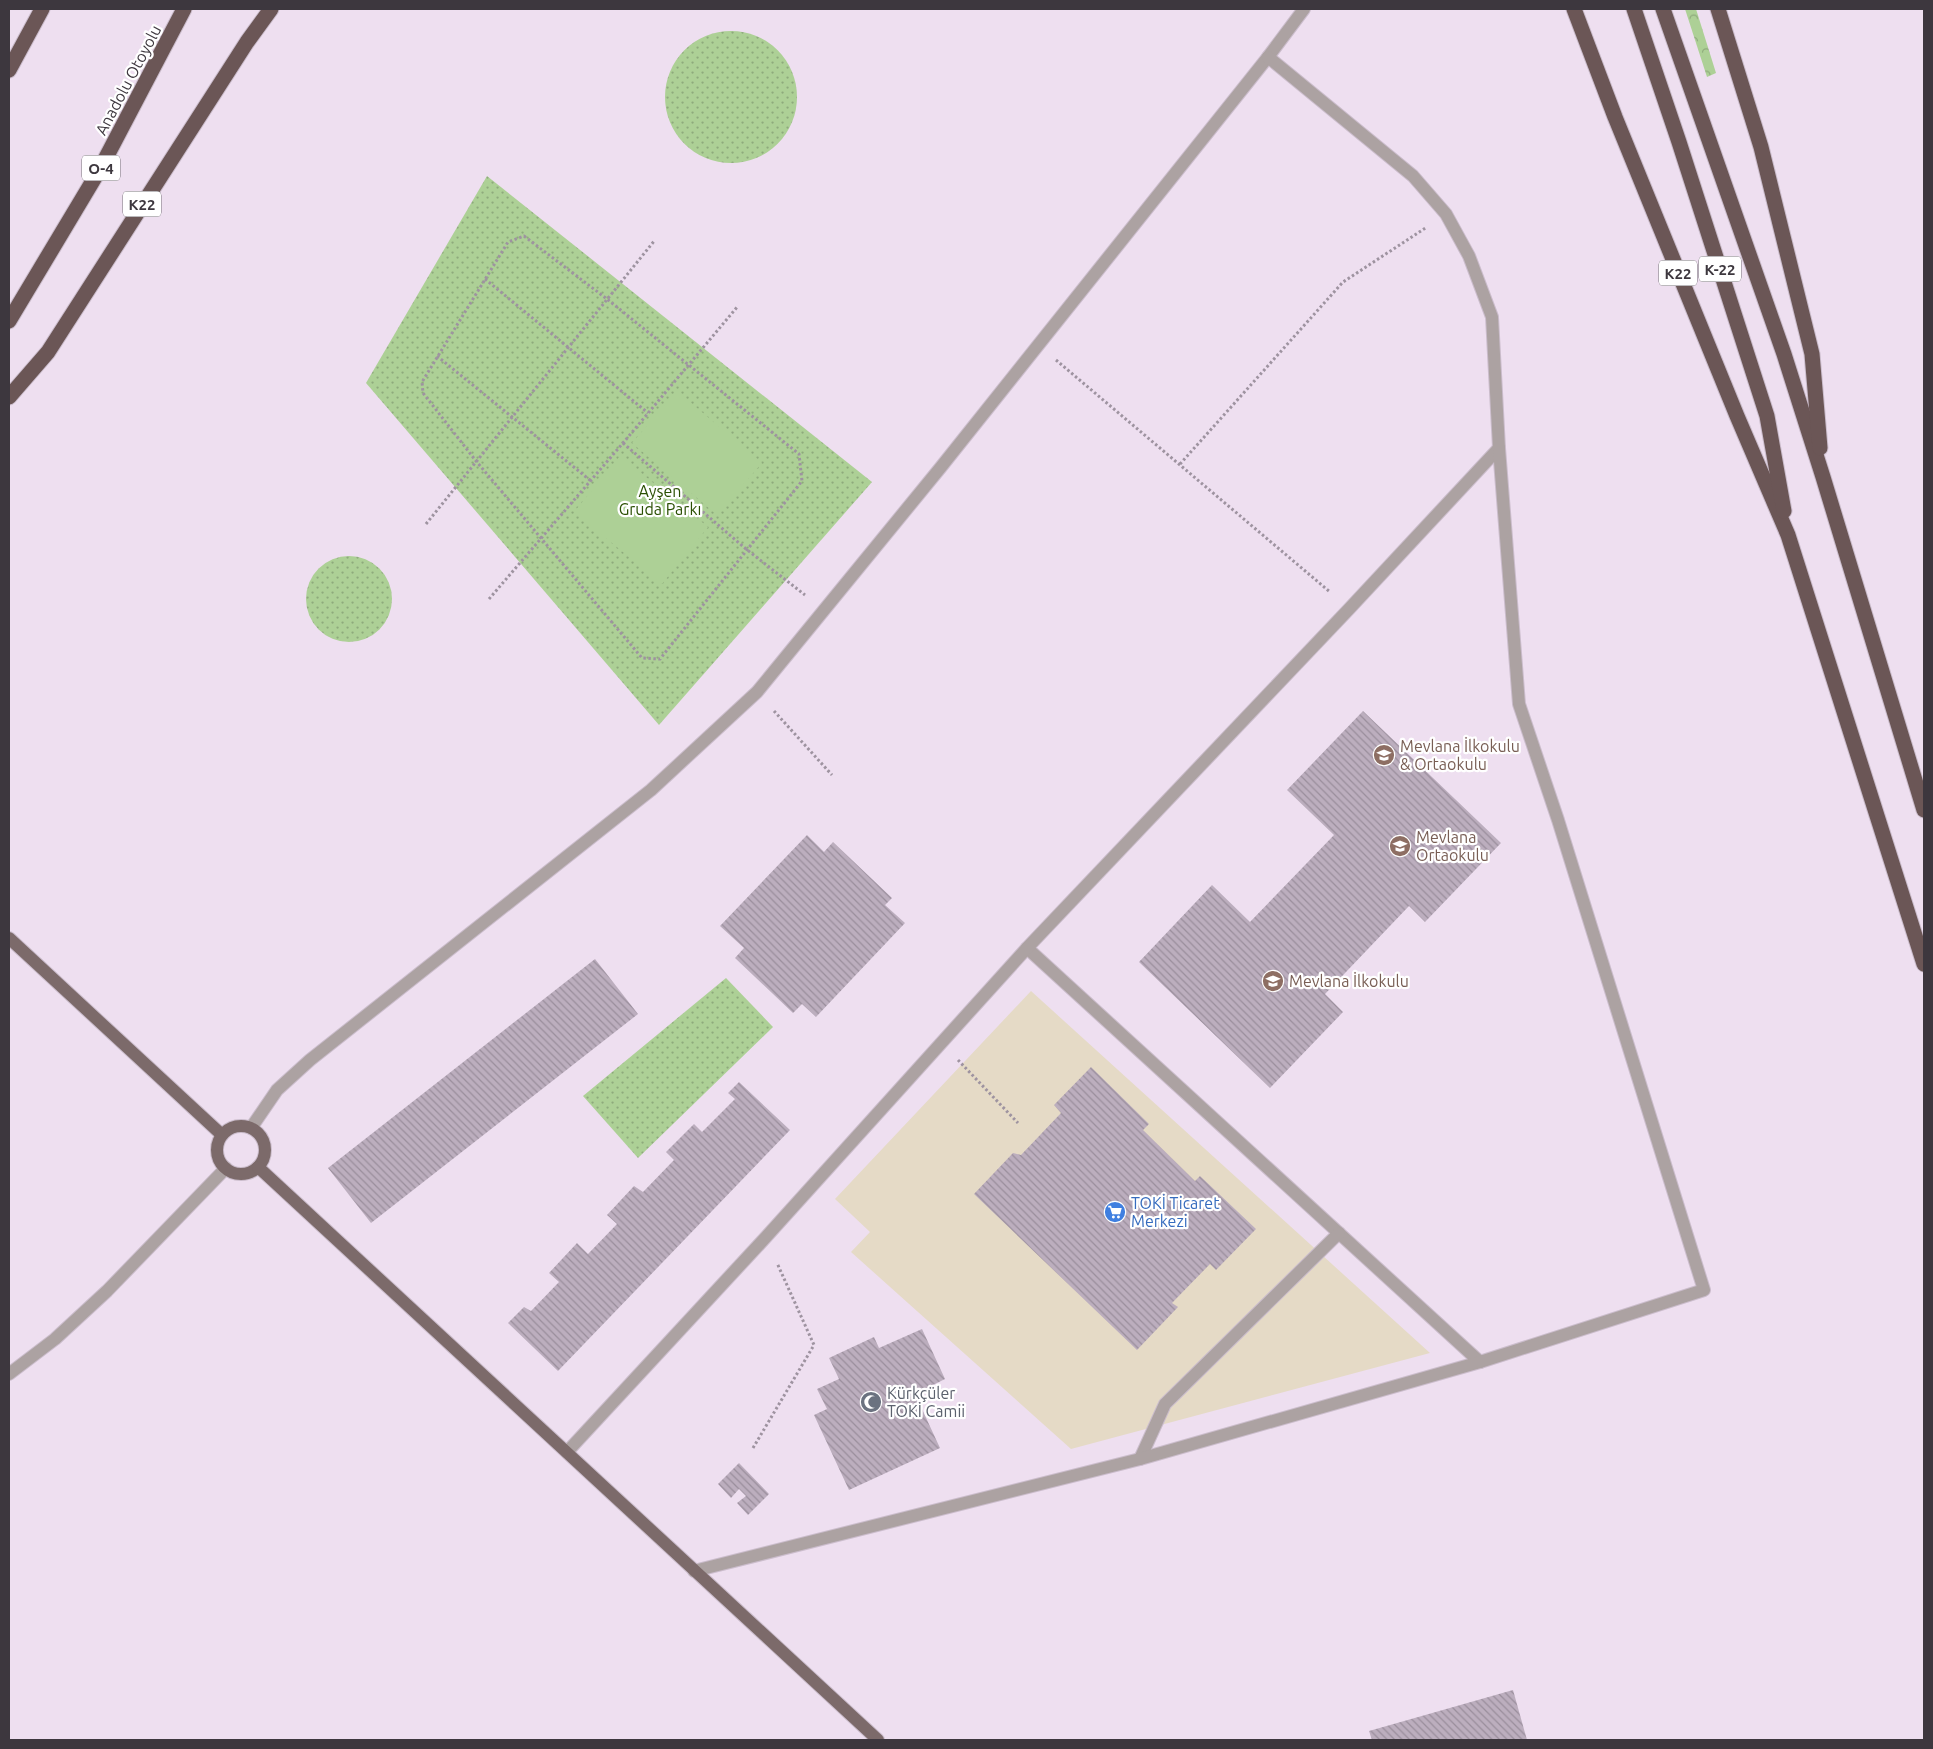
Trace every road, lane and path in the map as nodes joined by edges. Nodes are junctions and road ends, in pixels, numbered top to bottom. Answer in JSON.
{"nodes":[{"id":1,"x":42,"y":9,"type":"edge"},
{"id":2,"x":184,"y":9,"type":"edge"},
{"id":3,"x":272,"y":9,"type":"edge"},
{"id":4,"x":1304,"y":9,"type":"edge"},
{"id":5,"x":1574,"y":9,"type":"edge"},
{"id":6,"x":1634,"y":9,"type":"edge"},
{"id":7,"x":1663,"y":9,"type":"edge"},
{"id":8,"x":1718,"y":9,"type":"edge"},
{"id":9,"x":1268,"y":57,"type":"junction"},
{"id":10,"x":9,"y":70,"type":"edge"},
{"id":11,"x":1446,"y":214,"type":"junction"},
{"id":12,"x":655,"y":240,"type":"dead end"},
{"id":13,"x":485,"y":279,"type":"junction"},
{"id":14,"x":607,"y":299,"type":"junction"},
{"id":15,"x":738,"y":306,"type":"dead end"},
{"id":16,"x":9,"y":321,"type":"edge"},
{"id":17,"x":1038,"y":346,"type":"junction"},
{"id":18,"x":568,"y":348,"type":"junction"},
{"id":19,"x":437,"y":356,"type":"junction"},
{"id":20,"x":689,"y":365,"type":"junction"},
{"id":21,"x":9,"y":397,"type":"edge"},
{"id":22,"x":648,"y":413,"type":"junction"},
{"id":23,"x":514,"y":417,"type":"junction"},
{"id":24,"x":623,"y":443,"type":"junction"},
{"id":25,"x":1499,"y":448,"type":"junction"},
{"id":26,"x":476,"y":461,"type":"junction"},
{"id":27,"x":1180,"y":464,"type":"junction"},
{"id":28,"x":1823,"y":477,"type":"junction"},
{"id":29,"x":591,"y":481,"type":"junction"},
{"id":30,"x":426,"y":524,"type":"dead end"},
{"id":31,"x":1788,"y":534,"type":"junction"},
{"id":32,"x":542,"y":538,"type":"junction"},
{"id":33,"x":746,"y":549,"type":"junction"},
{"id":34,"x":489,"y":599,"type":"dead end"},
{"id":35,"x":1350,"y":609,"type":"junction"},
{"id":36,"x":823,"y":610,"type":"junction"},
{"id":37,"x":757,"y":692,"type":"junction"},
{"id":38,"x":832,"y":775,"type":"dead end"},
{"id":39,"x":1924,"y":810,"type":"edge"},
{"id":40,"x":9,"y":938,"type":"edge"},
{"id":41,"x":1027,"y":948,"type":"junction"},
{"id":42,"x":1924,"y":964,"type":"edge"},
{"id":43,"x":942,"y":1044,"type":"junction"},
{"id":44,"x":1018,"y":1123,"type":"dead end"},
{"id":45,"x":251,"y":1128,"type":"junction"},
{"id":46,"x":222,"y":1135,"type":"junction"},
{"id":47,"x":258,"y":1167,"type":"junction"},
{"id":48,"x":226,"y":1168,"type":"junction"},
{"id":49,"x":1339,"y":1233,"type":"junction"},
{"id":50,"x":766,"y":1237,"type":"junction"},
{"id":51,"x":1480,"y":1362,"type":"junction"},
{"id":52,"x":9,"y":1374,"type":"edge"},
{"id":53,"x":753,"y":1448,"type":"dead end"},
{"id":54,"x":567,"y":1452,"type":"junction"},
{"id":55,"x":1140,"y":1458,"type":"junction"},
{"id":56,"x":694,"y":1571,"type":"junction"},
{"id":57,"x":878,"y":1740,"type":"edge"}],
"edges":[{"from":1,"to":10,"type":"highway"},
{"from":2,"to":16,"type":"highway","name":"Anadolu Otoyolu","number":"O-4"},
{"from":3,"to":21,"type":"highway","number":"K22"},
{"from":4,"to":9,"type":"street"},
{"from":5,"to":31,"type":"highway","number":"K22"},
{"from":6,"to":31,"type":"highway","number":"K-22"},
{"from":7,"to":28,"type":"highway","number":"K-22"},
{"from":8,"to":28,"type":"highway"},
{"from":9,"to":11,"type":"street"},
{"from":9,"to":17,"type":"street"},
{"from":11,"to":25,"type":"street"},
{"from":11,"to":27,"type":"path"},
{"from":12,"to":14,"type":"path"},
{"from":13,"to":14,"type":"path"},
{"from":13,"to":18,"type":"path"},
{"from":13,"to":19,"type":"path"},
{"from":14,"to":18,"type":"path"},
{"from":14,"to":20,"type":"path"},
{"from":15,"to":20,"type":"path"},
{"from":17,"to":27,"type":"path"},
{"from":17,"to":36,"type":"street"},
{"from":18,"to":22,"type":"path"},
{"from":18,"to":23,"type":"path"},
{"from":19,"to":23,"type":"path"},
{"from":19,"to":26,"type":"path"},
{"from":20,"to":22,"type":"path"},
{"from":20,"to":33,"type":"path"},
{"from":22,"to":24,"type":"path"},
{"from":23,"to":26,"type":"path"},
{"from":23,"to":29,"type":"path"},
{"from":24,"to":29,"type":"path"},
{"from":24,"to":33,"type":"path"},
{"from":25,"to":35,"type":"street"},
{"from":25,"to":51,"type":"street"},
{"from":26,"to":30,"type":"path"},
{"from":26,"to":32,"type":"path"},
{"from":27,"to":35,"type":"path"},
{"from":28,"to":39,"type":"highway"},
{"from":29,"to":32,"type":"path"},
{"from":31,"to":42,"type":"highway"},
{"from":32,"to":33,"type":"path"},
{"from":32,"to":34,"type":"path"},
{"from":33,"to":36,"type":"path"},
{"from":35,"to":41,"type":"street"},
{"from":36,"to":37,"type":"street"},
{"from":37,"to":38,"type":"path"},
{"from":37,"to":45,"type":"street"},
{"from":40,"to":46,"type":"main road"},
{"from":41,"to":43,"type":"street"},
{"from":41,"to":49,"type":"street"},
{"from":43,"to":44,"type":"path"},
{"from":43,"to":50,"type":"street"},
{"from":45,"to":46,"type":"main road"},
{"from":45,"to":47,"type":"main road"},
{"from":46,"to":48,"type":"main road"},
{"from":47,"to":48,"type":"main road"},
{"from":47,"to":54,"type":"main road"},
{"from":48,"to":52,"type":"street"},
{"from":49,"to":51,"type":"street"},
{"from":49,"to":55,"type":"street"},
{"from":50,"to":53,"type":"path"},
{"from":50,"to":54,"type":"street"},
{"from":51,"to":55,"type":"street"},
{"from":54,"to":56,"type":"main road"},
{"from":55,"to":56,"type":"street"},
{"from":56,"to":57,"type":"main road"}]}
